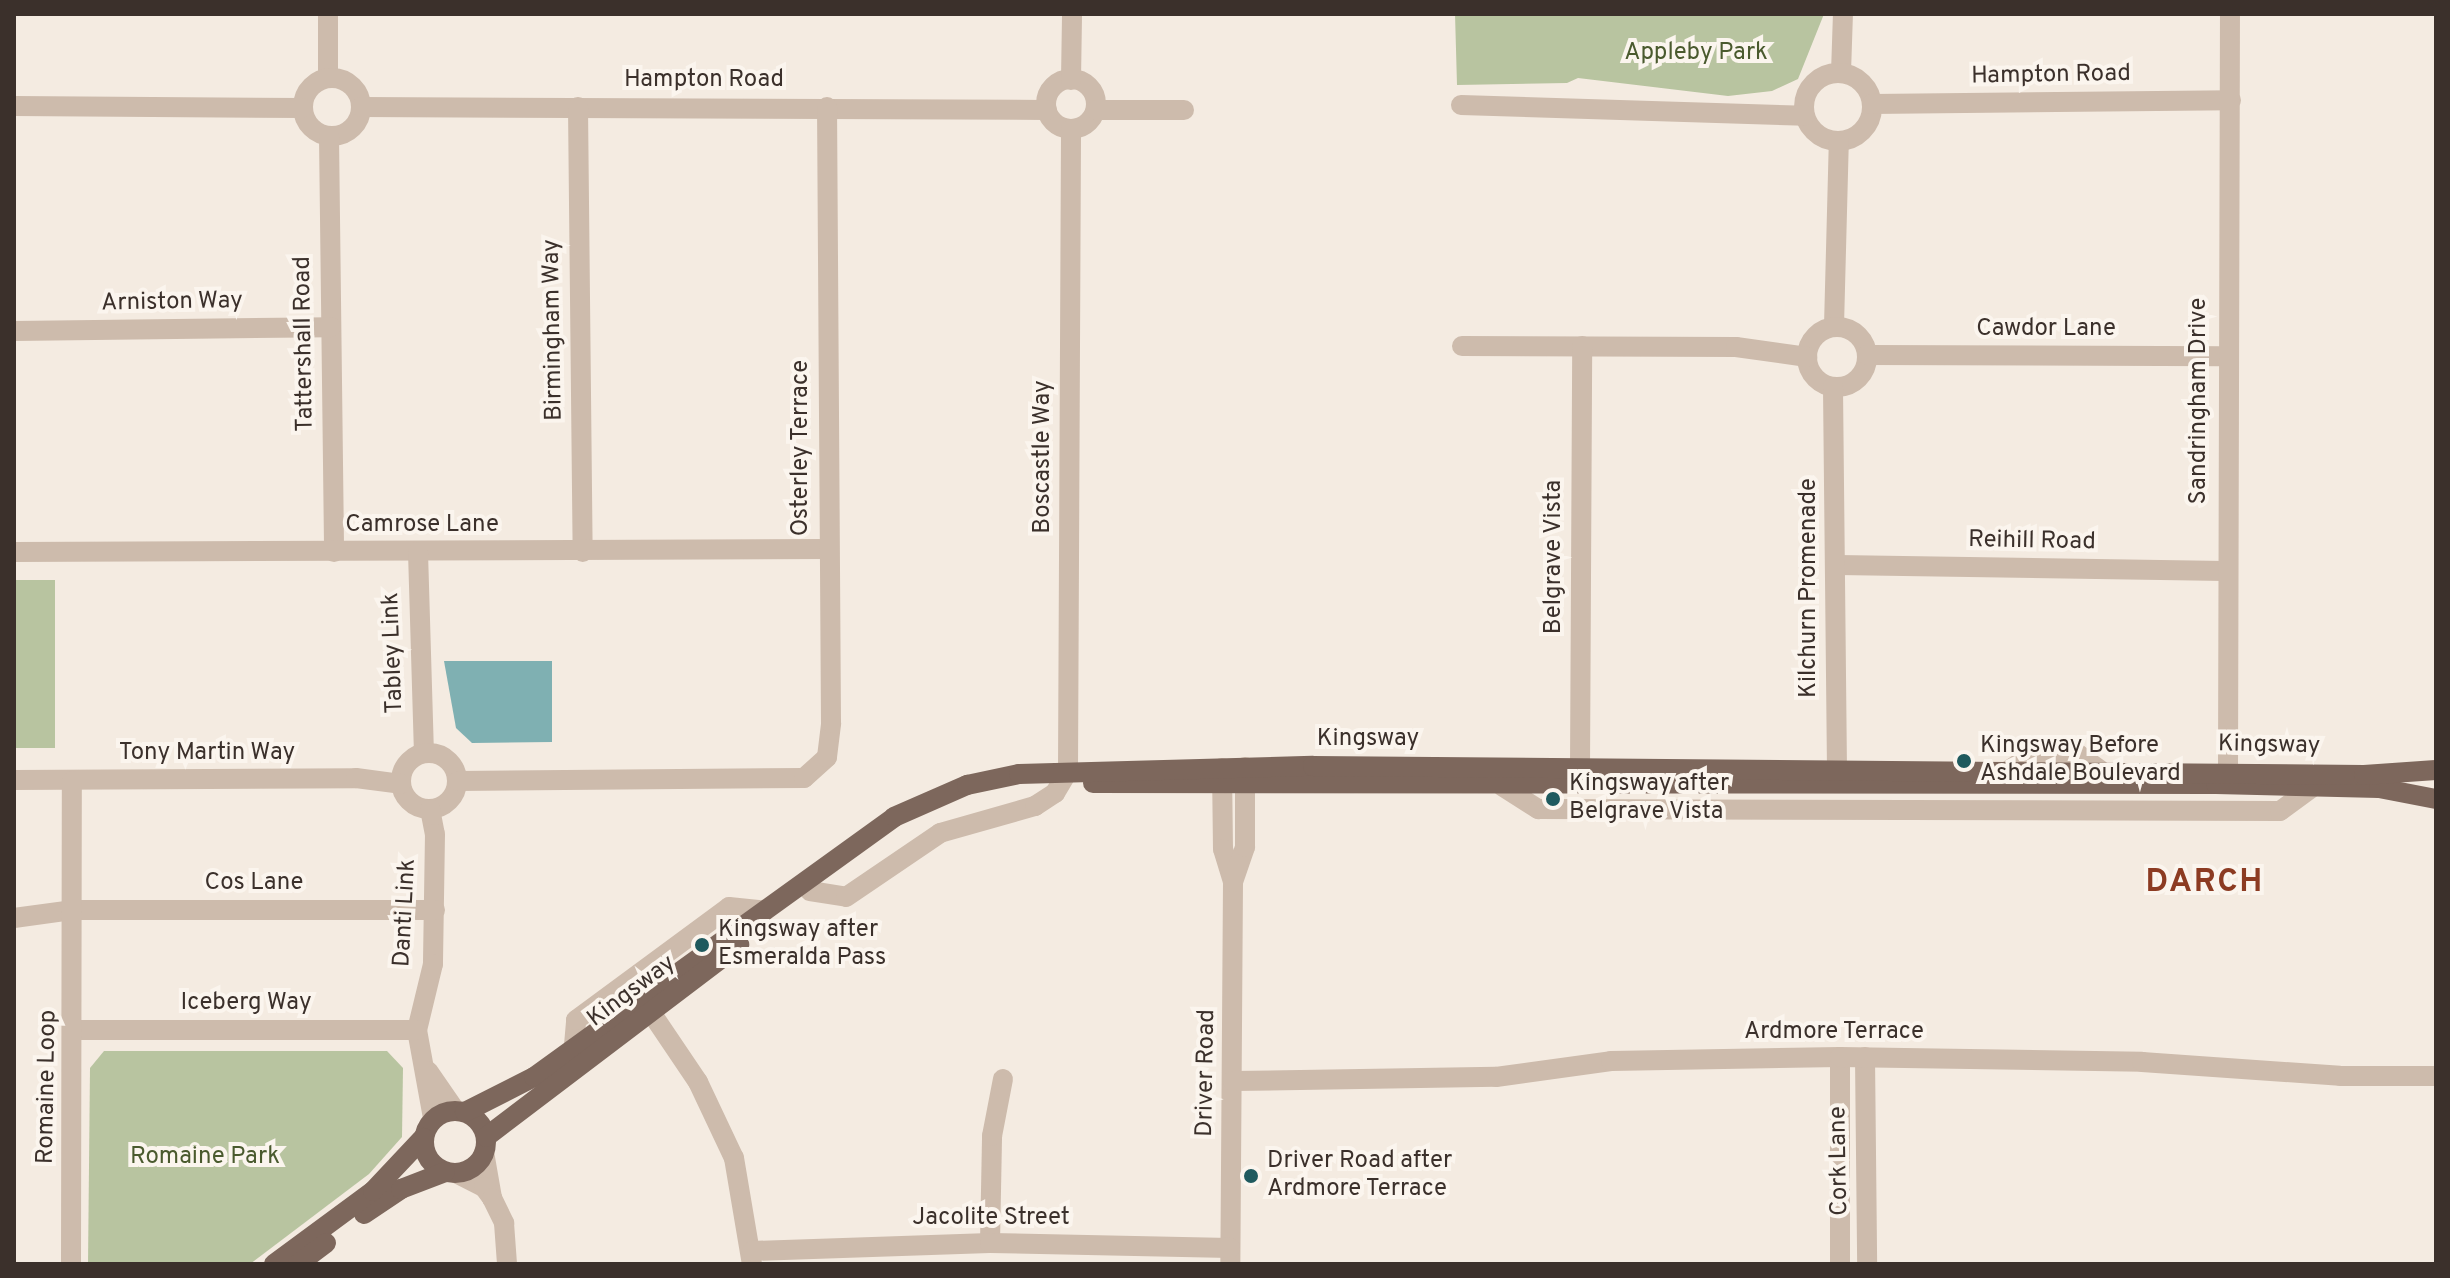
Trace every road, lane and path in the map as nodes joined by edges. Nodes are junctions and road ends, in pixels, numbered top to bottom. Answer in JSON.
{"nodes":[{"id":1,"x":328,"y":14,"type":"edge"},
{"id":2,"x":1072,"y":14,"type":"edge"},
{"id":3,"x":1843,"y":14,"type":"edge"},
{"id":4,"x":2230,"y":14,"type":"edge"},
{"id":5,"x":1841,"y":73,"type":"junction"},
{"id":6,"x":328,"y":78,"type":"junction"},
{"id":7,"x":1071,"y":80,"type":"junction"},
{"id":8,"x":2231,"y":100,"type":"junction"},
{"id":9,"x":1872,"y":104,"type":"junction"},
{"id":10,"x":1461,"y":105,"type":"dead end"},
{"id":11,"x":14,"y":106,"type":"edge"},
{"id":12,"x":361,"y":107,"type":"junction"},
{"id":13,"x":578,"y":107,"type":"junction"},
{"id":14,"x":827,"y":107,"type":"junction"},
{"id":15,"x":302,"y":108,"type":"junction"},
{"id":16,"x":1047,"y":110,"type":"junction"},
{"id":17,"x":1096,"y":110,"type":"junction"},
{"id":18,"x":1184,"y":110,"type":"dead end"},
{"id":19,"x":1805,"y":116,"type":"junction"},
{"id":20,"x":1071,"y":129,"type":"junction"},
{"id":21,"x":329,"y":136,"type":"junction"},
{"id":22,"x":1839,"y":141,"type":"junction"},
{"id":23,"x":1834,"y":326,"type":"junction"},
{"id":24,"x":331,"y":327,"type":"junction"},
{"id":25,"x":14,"y":331,"type":"edge"},
{"id":26,"x":1462,"y":346,"type":"dead end"},
{"id":27,"x":1582,"y":346,"type":"junction"},
{"id":28,"x":1867,"y":355,"type":"junction"},
{"id":29,"x":2225,"y":356,"type":"junction"},
{"id":30,"x":1807,"y":357,"type":"junction"},
{"id":31,"x":1833,"y":387,"type":"junction"},
{"id":32,"x":829,"y":549,"type":"junction"},
{"id":33,"x":14,"y":552,"type":"edge"},
{"id":34,"x":334,"y":552,"type":"junction"},
{"id":35,"x":418,"y":552,"type":"junction"},
{"id":36,"x":583,"y":552,"type":"junction"},
{"id":37,"x":1838,"y":565,"type":"junction"},
{"id":38,"x":2225,"y":571,"type":"junction"},
{"id":39,"x":424,"y":753,"type":"junction"},
{"id":40,"x":1580,"y":768,"type":"junction"},
{"id":41,"x":2436,"y":770,"type":"edge"},
{"id":42,"x":1065,"y":777,"type":"junction"},
{"id":43,"x":1223,"y":777,"type":"junction"},
{"id":44,"x":1245,"y":777,"type":"junction"},
{"id":45,"x":2222,"y":777,"type":"junction"},
{"id":46,"x":1831,"y":778,"type":"junction"},
{"id":47,"x":14,"y":780,"type":"edge"},
{"id":48,"x":72,"y":781,"type":"junction"},
{"id":49,"x":458,"y":781,"type":"junction"},
{"id":50,"x":401,"y":784,"type":"junction"},
{"id":51,"x":1502,"y":786,"type":"junction"},
{"id":52,"x":2314,"y":786,"type":"junction"},
{"id":53,"x":2436,"y":799,"type":"edge"},
{"id":54,"x":430,"y":809,"type":"junction"},
{"id":55,"x":1233,"y":882,"type":"junction"},
{"id":56,"x":810,"y":891,"type":"junction"},
{"id":57,"x":73,"y":910,"type":"junction"},
{"id":58,"x":435,"y":910,"type":"junction"},
{"id":59,"x":765,"y":911,"type":"junction"},
{"id":60,"x":14,"y":918,"type":"edge"},
{"id":61,"x":646,"y":1004,"type":"junction"},
{"id":62,"x":75,"y":1030,"type":"junction"},
{"id":63,"x":417,"y":1030,"type":"junction"},
{"id":64,"x":574,"y":1045,"type":"junction"},
{"id":65,"x":1840,"y":1057,"type":"junction"},
{"id":66,"x":1865,"y":1057,"type":"junction"},
{"id":67,"x":424,"y":1065,"type":"junction"},
{"id":68,"x":2436,"y":1076,"type":"edge"},
{"id":69,"x":1003,"y":1079,"type":"dead end"},
{"id":70,"x":1233,"y":1081,"type":"junction"},
{"id":71,"x":460,"y":1111,"type":"junction"},
{"id":72,"x":433,"y":1118,"type":"junction"},
{"id":73,"x":423,"y":1138,"type":"junction"},
{"id":74,"x":485,"y":1145,"type":"junction"},
{"id":75,"x":450,"y":1173,"type":"junction"},
{"id":76,"x":492,"y":1198,"type":"junction"},
{"id":77,"x":990,"y":1243,"type":"junction"},
{"id":78,"x":1230,"y":1256,"type":"edge"},
{"id":79,"x":752,"y":1258,"type":"edge"},
{"id":80,"x":71,"y":1264,"type":"edge"},
{"id":81,"x":274,"y":1264,"type":"edge"},
{"id":82,"x":298,"y":1264,"type":"edge"},
{"id":83,"x":507,"y":1264,"type":"edge"},
{"id":84,"x":1840,"y":1264,"type":"edge"},
{"id":85,"x":1867,"y":1264,"type":"edge"}],
"edges":[{"from":1,"to":6,"type":"street"},
{"from":2,"to":7,"type":"street"},
{"from":3,"to":5,"type":"street"},
{"from":4,"to":8,"type":"street","name":"Sandringham Drive"},
{"from":5,"to":9,"type":"street"},
{"from":5,"to":19,"type":"street"},
{"from":6,"to":12,"type":"street"},
{"from":6,"to":15,"type":"street"},
{"from":7,"to":16,"type":"street"},
{"from":7,"to":17,"type":"street"},
{"from":8,"to":9,"type":"street","name":"Hampton Road"},
{"from":8,"to":29,"type":"street","name":"Sandringham Drive"},
{"from":9,"to":22,"type":"street"},
{"from":10,"to":19,"type":"street"},
{"from":11,"to":15,"type":"street"},
{"from":12,"to":13,"type":"street","name":"Hampton Road"},
{"from":12,"to":21,"type":"street"},
{"from":13,"to":14,"type":"street","name":"Hampton Road"},
{"from":13,"to":36,"type":"street","name":"Birmingham Way"},
{"from":14,"to":16,"type":"street","name":"Hampton Road"},
{"from":14,"to":32,"type":"street","name":"Osterley Terrace"},
{"from":15,"to":21,"type":"street"},
{"from":16,"to":20,"type":"street"},
{"from":17,"to":18,"type":"street"},
{"from":17,"to":20,"type":"street"},
{"from":19,"to":22,"type":"street"},
{"from":20,"to":42,"type":"street","name":"Boscastle Way"},
{"from":21,"to":24,"type":"street","name":"Tattershall Road"},
{"from":22,"to":23,"type":"street"},
{"from":23,"to":28,"type":"street"},
{"from":23,"to":30,"type":"street"},
{"from":24,"to":25,"type":"street","name":"Arniston Way"},
{"from":24,"to":34,"type":"street","name":"Tattershall Road"},
{"from":26,"to":27,"type":"street"},
{"from":27,"to":30,"type":"street"},
{"from":27,"to":40,"type":"street","name":"Belgrave Vista"},
{"from":28,"to":29,"type":"street","name":"Cawdor Lane"},
{"from":28,"to":31,"type":"street"},
{"from":29,"to":38,"type":"street","name":"Sandringham Drive"},
{"from":30,"to":31,"type":"street"},
{"from":31,"to":37,"type":"street","name":"Kilchurn Promenade"},
{"from":32,"to":36,"type":"street","name":"Camrose Lane"},
{"from":32,"to":49,"type":"street","name":"Osterley Terrace"},
{"from":33,"to":34,"type":"street","name":"Camrose Lane"},
{"from":34,"to":35,"type":"street","name":"Camrose Lane"},
{"from":35,"to":36,"type":"street","name":"Camrose Lane"},
{"from":35,"to":39,"type":"street","name":"Tabley Link"},
{"from":37,"to":38,"type":"street","name":"Reihill Road"},
{"from":37,"to":46,"type":"street","name":"Kilchurn Promenade"},
{"from":38,"to":45,"type":"street","name":"Sandringham Drive"},
{"from":39,"to":49,"type":"street"},
{"from":39,"to":50,"type":"street"},
{"from":40,"to":44,"type":"main road","name":"Kingsway"},
{"from":40,"to":46,"type":"main road","name":"Kingsway"},
{"from":41,"to":45,"type":"main road","name":"Kingsway"},
{"from":42,"to":43,"type":"main road","name":"Kingsway"},
{"from":42,"to":56,"type":"main road","name":"Kingsway"},
{"from":42,"to":56,"type":"street"},
{"from":42,"to":59,"type":"main road","name":"Kingsway"},
{"from":43,"to":44,"type":"main road","name":"Kingsway"},
{"from":43,"to":55,"type":"street","name":"Driver Road"},
{"from":44,"to":51,"type":"main road","name":"Kingsway"},
{"from":44,"to":55,"type":"street","name":"Driver Road"},
{"from":45,"to":46,"type":"main road","name":"Kingsway"},
{"from":45,"to":46,"type":"main road","name":"Kingsway"},
{"from":45,"to":52,"type":"main road","name":"Kingsway"},
{"from":46,"to":51,"type":"main road","name":"Kingsway"},
{"from":47,"to":48,"type":"street","name":"Tony Martin Way"},
{"from":48,"to":50,"type":"street","name":"Tony Martin Way"},
{"from":48,"to":57,"type":"street","name":"Romaine Loop"},
{"from":49,"to":54,"type":"street"},
{"from":50,"to":54,"type":"street"},
{"from":51,"to":52,"type":"street","name":"Kingsway"},
{"from":52,"to":53,"type":"main road","name":"Kingsway"},
{"from":54,"to":58,"type":"street","name":"Danti Link"},
{"from":55,"to":70,"type":"street","name":"Driver Road"},
{"from":56,"to":61,"type":"main road","name":"Kingsway"},
{"from":57,"to":58,"type":"street","name":"Cos Lane"},
{"from":57,"to":60,"type":"street"},
{"from":57,"to":62,"type":"street","name":"Romaine Loop"},
{"from":58,"to":63,"type":"street","name":"Danti Link"},
{"from":59,"to":61,"type":"main road","name":"Kingsway"},
{"from":59,"to":64,"type":"street","name":"Kingsway"},
{"from":61,"to":64,"type":"main road","name":"Kingsway"},
{"from":61,"to":74,"type":"main road","name":"Kingsway"},
{"from":61,"to":79,"type":"street"},
{"from":62,"to":63,"type":"street","name":"Iceberg Way"},
{"from":62,"to":80,"type":"street","name":"Romaine Loop"},
{"from":63,"to":67,"type":"street","name":"Danti Link"},
{"from":64,"to":71,"type":"main road","name":"Kingsway"},
{"from":65,"to":66,"type":"street","name":"Ardmore Terrace"},
{"from":65,"to":70,"type":"street","name":"Ardmore Terrace"},
{"from":65,"to":84,"type":"street","name":"Cork Lane"},
{"from":66,"to":68,"type":"street","name":"Ardmore Terrace"},
{"from":66,"to":85,"type":"street","name":"Cork Lane"},
{"from":67,"to":71,"type":"street","name":"Danti Link"},
{"from":67,"to":72,"type":"street","name":"Danti Link"},
{"from":69,"to":77,"type":"street"},
{"from":70,"to":78,"type":"street","name":"Driver Road"},
{"from":71,"to":72,"type":"main road","name":"Kingsway"},
{"from":71,"to":74,"type":"main road"},
{"from":72,"to":73,"type":"main road"},
{"from":73,"to":75,"type":"main road"},
{"from":73,"to":81,"type":"main road"},
{"from":74,"to":75,"type":"main road","name":"Kingsway"},
{"from":74,"to":76,"type":"street"},
{"from":75,"to":76,"type":"street"},
{"from":75,"to":82,"type":"main road","name":"Kingsway"},
{"from":76,"to":83,"type":"street"},
{"from":77,"to":78,"type":"street","name":"Jacolite Street"},
{"from":77,"to":79,"type":"street","name":"Jacolite Street"}]}
